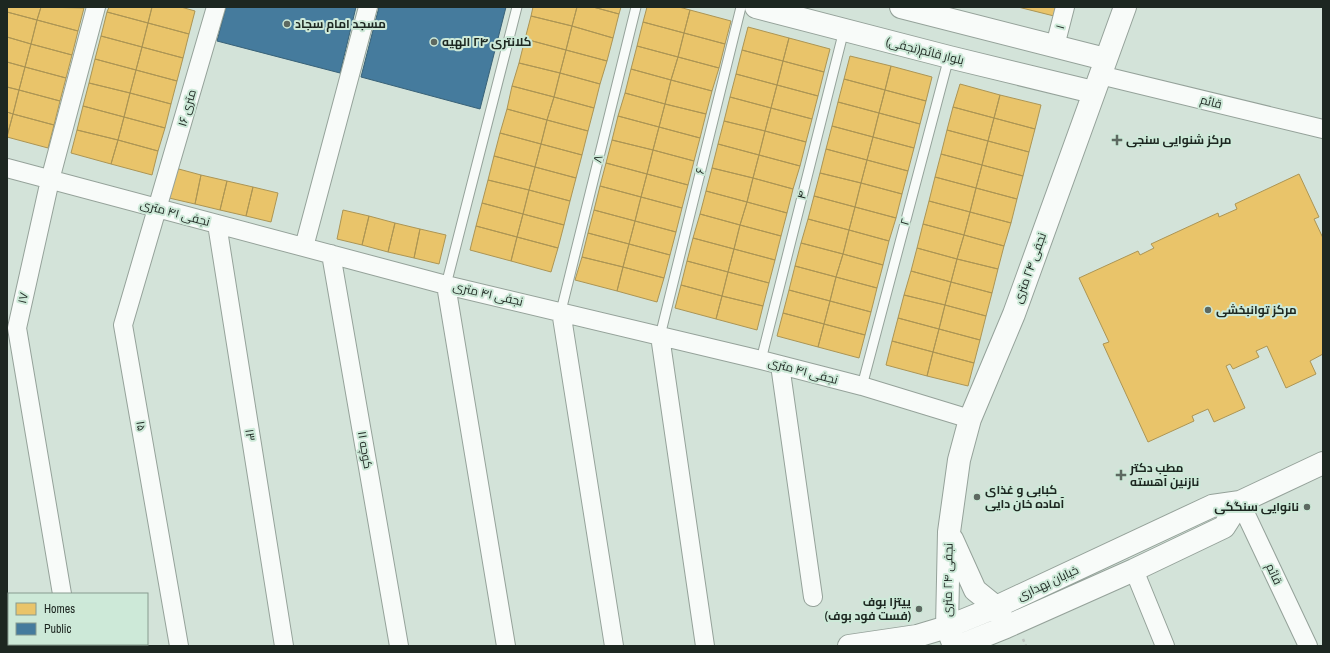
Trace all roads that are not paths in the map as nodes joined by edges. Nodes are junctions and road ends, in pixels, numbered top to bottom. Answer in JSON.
{"nodes":[{"id":1,"x":96,"y":7,"type":"edge"},
{"id":2,"x":216,"y":7,"type":"edge"},
{"id":3,"x":368,"y":7,"type":"edge"},
{"id":4,"x":517,"y":7,"type":"edge"},
{"id":5,"x":636,"y":7,"type":"edge"},
{"id":6,"x":741,"y":7,"type":"edge"},
{"id":7,"x":756,"y":7,"type":"edge"},
{"id":8,"x":901,"y":7,"type":"edge"},
{"id":9,"x":1066,"y":7,"type":"edge"},
{"id":10,"x":1125,"y":7,"type":"edge"},
{"id":11,"x":956,"y":14,"type":"edge"},
{"id":12,"x":844,"y":30,"type":"junction"},
{"id":13,"x":1055,"y":46,"type":"junction"},
{"id":14,"x":949,"y":57,"type":"junction"},
{"id":15,"x":1100,"y":75,"type":"junction"},
{"id":16,"x":1323,"y":129,"type":"edge"},
{"id":17,"x":7,"y":168,"type":"edge"},
{"id":18,"x":50,"y":180,"type":"junction"},
{"id":19,"x":158,"y":208,"type":"junction"},
{"id":20,"x":217,"y":224,"type":"junction"},
{"id":21,"x":304,"y":247,"type":"junction"},
{"id":22,"x":331,"y":254,"type":"junction"},
{"id":23,"x":446,"y":285,"type":"junction"},
{"id":24,"x":561,"y":311,"type":"junction"},
{"id":25,"x":660,"y":336,"type":"junction"},
{"id":26,"x":761,"y":360,"type":"junction"},
{"id":27,"x":780,"y":365,"type":"junction"},
{"id":28,"x":862,"y":386,"type":"junction"},
{"id":29,"x":970,"y":419,"type":"junction"},
{"id":30,"x":1323,"y":463,"type":"edge"},
{"id":31,"x":1240,"y":502,"type":"junction"},
{"id":32,"x":949,"y":532,"type":"junction"},
{"id":33,"x":1134,"y":570,"type":"junction"},
{"id":34,"x":62,"y":593,"type":"edge"},
{"id":35,"x":813,"y":597,"type":"dead end"},
{"id":36,"x":996,"y":607,"type":"junction"},
{"id":37,"x":1006,"y":627,"type":"junction"},
{"id":38,"x":950,"y":637,"type":"edge"},
{"id":39,"x":179,"y":646,"type":"edge"},
{"id":40,"x":284,"y":646,"type":"edge"},
{"id":41,"x":399,"y":646,"type":"edge"},
{"id":42,"x":506,"y":646,"type":"edge"},
{"id":43,"x":614,"y":646,"type":"edge"},
{"id":44,"x":705,"y":646,"type":"edge"},
{"id":45,"x":849,"y":646,"type":"edge"},
{"id":46,"x":959,"y":646,"type":"edge"},
{"id":47,"x":1165,"y":646,"type":"edge"},
{"id":48,"x":1308,"y":646,"type":"edge"}],
"edges":[{"from":1,"to":18,"type":"street","name":"۱۷"},
{"from":2,"to":19,"type":"street","name":"۱۶ متری"},
{"from":3,"to":21,"type":"street"},
{"from":4,"to":23,"type":"lane"},
{"from":5,"to":24,"type":"lane","name":"۸"},
{"from":6,"to":25,"type":"lane","name":"۶"},
{"from":7,"to":12,"type":"street","name":"بلوار قائم(نجفی)"},
{"from":8,"to":11,"type":"street"},
{"from":9,"to":13,"type":"street","name":"۱"},
{"from":10,"to":15,"type":"street","name":"نجفی ۲۴ متری"},
{"from":11,"to":13,"type":"street"},
{"from":12,"to":14,"type":"street","name":"بلوار قائم(نجفی)"},
{"from":12,"to":26,"type":"lane","name":"۴"},
{"from":13,"to":15,"type":"street"},
{"from":14,"to":15,"type":"street","name":"بلوار قائم(نجفی)"},
{"from":14,"to":28,"type":"lane","name":"۲"},
{"from":15,"to":16,"type":"street","name":"قائم"},
{"from":15,"to":29,"type":"street","name":"نجفی ۲۴ متری"},
{"from":17,"to":18,"type":"street","name":"نجفی ۴۱ متری"},
{"from":18,"to":19,"type":"street","name":"نجفی ۴۱ متری"},
{"from":18,"to":34,"type":"street","name":"۱۷"},
{"from":19,"to":20,"type":"street","name":"نجفی ۴۱ متری"},
{"from":19,"to":39,"type":"street","name":"۱۵"},
{"from":20,"to":21,"type":"street","name":"نجفی ۴۱ متری"},
{"from":20,"to":40,"type":"street","name":"۱۳"},
{"from":21,"to":22,"type":"street","name":"نجفی ۴۱ متری"},
{"from":22,"to":23,"type":"street","name":"نجفی ۴۱ متری"},
{"from":22,"to":41,"type":"street","name":"کوچه ۱۱"},
{"from":23,"to":24,"type":"street","name":"نجفی ۴۱ متری"},
{"from":23,"to":42,"type":"street"},
{"from":24,"to":25,"type":"street","name":"نجفی ۴۱ متری"},
{"from":24,"to":43,"type":"street"},
{"from":25,"to":26,"type":"street","name":"نجفی ۴۱ متری"},
{"from":25,"to":44,"type":"street"},
{"from":26,"to":27,"type":"street","name":"نجفی ۴۱ متری"},
{"from":27,"to":28,"type":"street","name":"نجفی ۴۱ متری"},
{"from":27,"to":35,"type":"street"},
{"from":28,"to":29,"type":"street","name":"نجفی ۴۱ متری"},
{"from":29,"to":32,"type":"street","name":"نجفی ۲۴ متری"},
{"from":30,"to":31,"type":"street","name":"خیابان بهداری"},
{"from":31,"to":33,"type":"street","name":"خیابان بهداری"},
{"from":31,"to":36,"type":"street","name":"خیابان بهداری"},
{"from":31,"to":48,"type":"street","name":"قائم"},
{"from":32,"to":36,"type":"street","name":"نجفی ۲۴ متری"},
{"from":32,"to":38,"type":"street","name":"نجفی ۲۴ متری"},
{"from":33,"to":37,"type":"street","name":"خیابان بهداری"},
{"from":33,"to":47,"type":"street"},
{"from":36,"to":37,"type":"street"},
{"from":36,"to":38,"type":"street","name":"خیابان بهداری"},
{"from":37,"to":46,"type":"street","name":"خیابان بهداری"},
{"from":38,"to":45,"type":"street","name":"خیابان بهداری"}]}
